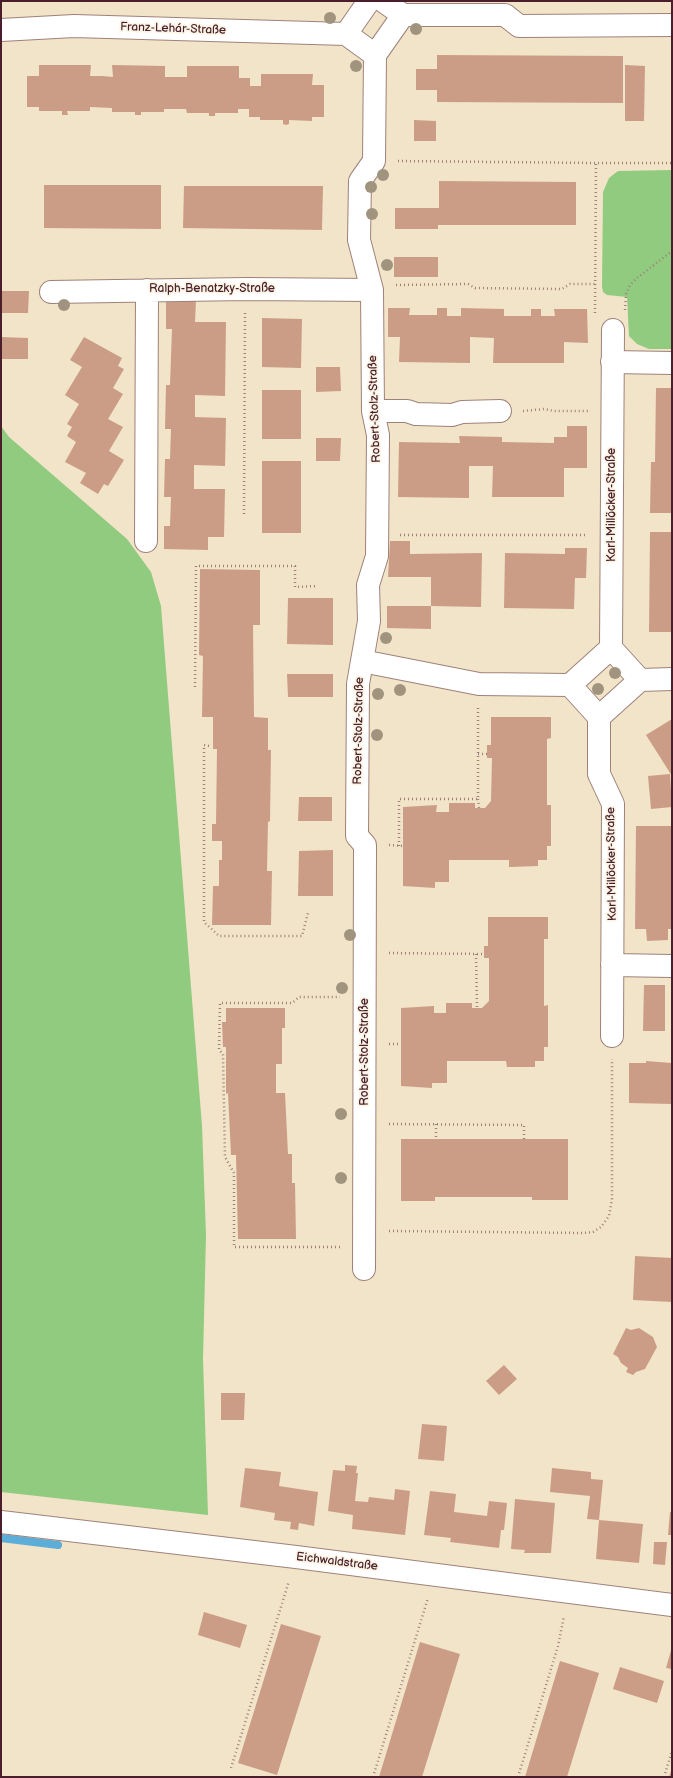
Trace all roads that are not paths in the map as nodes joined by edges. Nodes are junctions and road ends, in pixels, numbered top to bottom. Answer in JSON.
{"nodes":[{"id":1,"x":369,"y":1,"type":"edge"},
{"id":2,"x":382,"y":1,"type":"edge"},
{"id":3,"x":403,"y":15,"type":"junction"},
{"id":4,"x":672,"y":25,"type":"edge"},
{"id":5,"x":1,"y":30,"type":"edge"},
{"id":6,"x":346,"y":34,"type":"junction"},
{"id":7,"x":375,"y":55,"type":"junction"},
{"id":8,"x":147,"y":290,"type":"junction"},
{"id":9,"x":372,"y":290,"type":"junction"},
{"id":10,"x":51,"y":292,"type":"dead end"},
{"id":11,"x":613,"y":330,"type":"road end"},
{"id":12,"x":612,"y":362,"type":"junction"},
{"id":13,"x":672,"y":363,"type":"edge"},
{"id":14,"x":373,"y":411,"type":"junction"},
{"id":15,"x":500,"y":411,"type":"road end"},
{"id":16,"x":146,"y":541,"type":"dead end"},
{"id":17,"x":611,"y":648,"type":"junction"},
{"id":18,"x":362,"y":661,"type":"junction"},
{"id":19,"x":672,"y":679,"type":"edge"},
{"id":20,"x":640,"y":680,"type":"junction"},
{"id":21,"x":570,"y":685,"type":"junction"},
{"id":22,"x":599,"y":717,"type":"junction"},
{"id":23,"x":612,"y":965,"type":"junction"},
{"id":24,"x":672,"y":966,"type":"edge"},
{"id":25,"x":612,"y":1036,"type":"road end"},
{"id":26,"x":364,"y":1269,"type":"dead end"},
{"id":27,"x":1,"y":1522,"type":"edge"},
{"id":28,"x":672,"y":1605,"type":"edge"}],
"edges":[{"from":1,"to":6,"type":"street"},
{"from":2,"to":3,"type":"street"},
{"from":3,"to":4,"type":"street"},
{"from":3,"to":7,"type":"street"},
{"from":5,"to":6,"type":"street","name":"Franz-Lehár-Straße"},
{"from":6,"to":7,"type":"street"},
{"from":7,"to":9,"type":"street","name":"Robert-Stolz-Straße"},
{"from":8,"to":9,"type":"street","name":"Ralph-Benatzky-Straße"},
{"from":8,"to":10,"type":"street","name":"Ralph-Benatzky-Straße"},
{"from":8,"to":16,"type":"street"},
{"from":9,"to":14,"type":"street","name":"Robert-Stolz-Straße"},
{"from":11,"to":12,"type":"street","name":"Karl-Millöcker-Straße"},
{"from":12,"to":13,"type":"street"},
{"from":12,"to":17,"type":"street","name":"Karl-Millöcker-Straße"},
{"from":14,"to":15,"type":"street"},
{"from":14,"to":18,"type":"street","name":"Robert-Stolz-Straße"},
{"from":17,"to":20,"type":"street"},
{"from":17,"to":21,"type":"street"},
{"from":18,"to":21,"type":"street"},
{"from":18,"to":26,"type":"street","name":"Robert-Stolz-Straße"},
{"from":19,"to":20,"type":"street"},
{"from":20,"to":22,"type":"street"},
{"from":21,"to":22,"type":"street"},
{"from":22,"to":23,"type":"street","name":"Karl-Millöcker-Straße"},
{"from":23,"to":24,"type":"street"},
{"from":23,"to":25,"type":"street","name":"Karl-Millöcker-Straße"},
{"from":27,"to":28,"type":"street","name":"Eichwaldstraße"}]}
